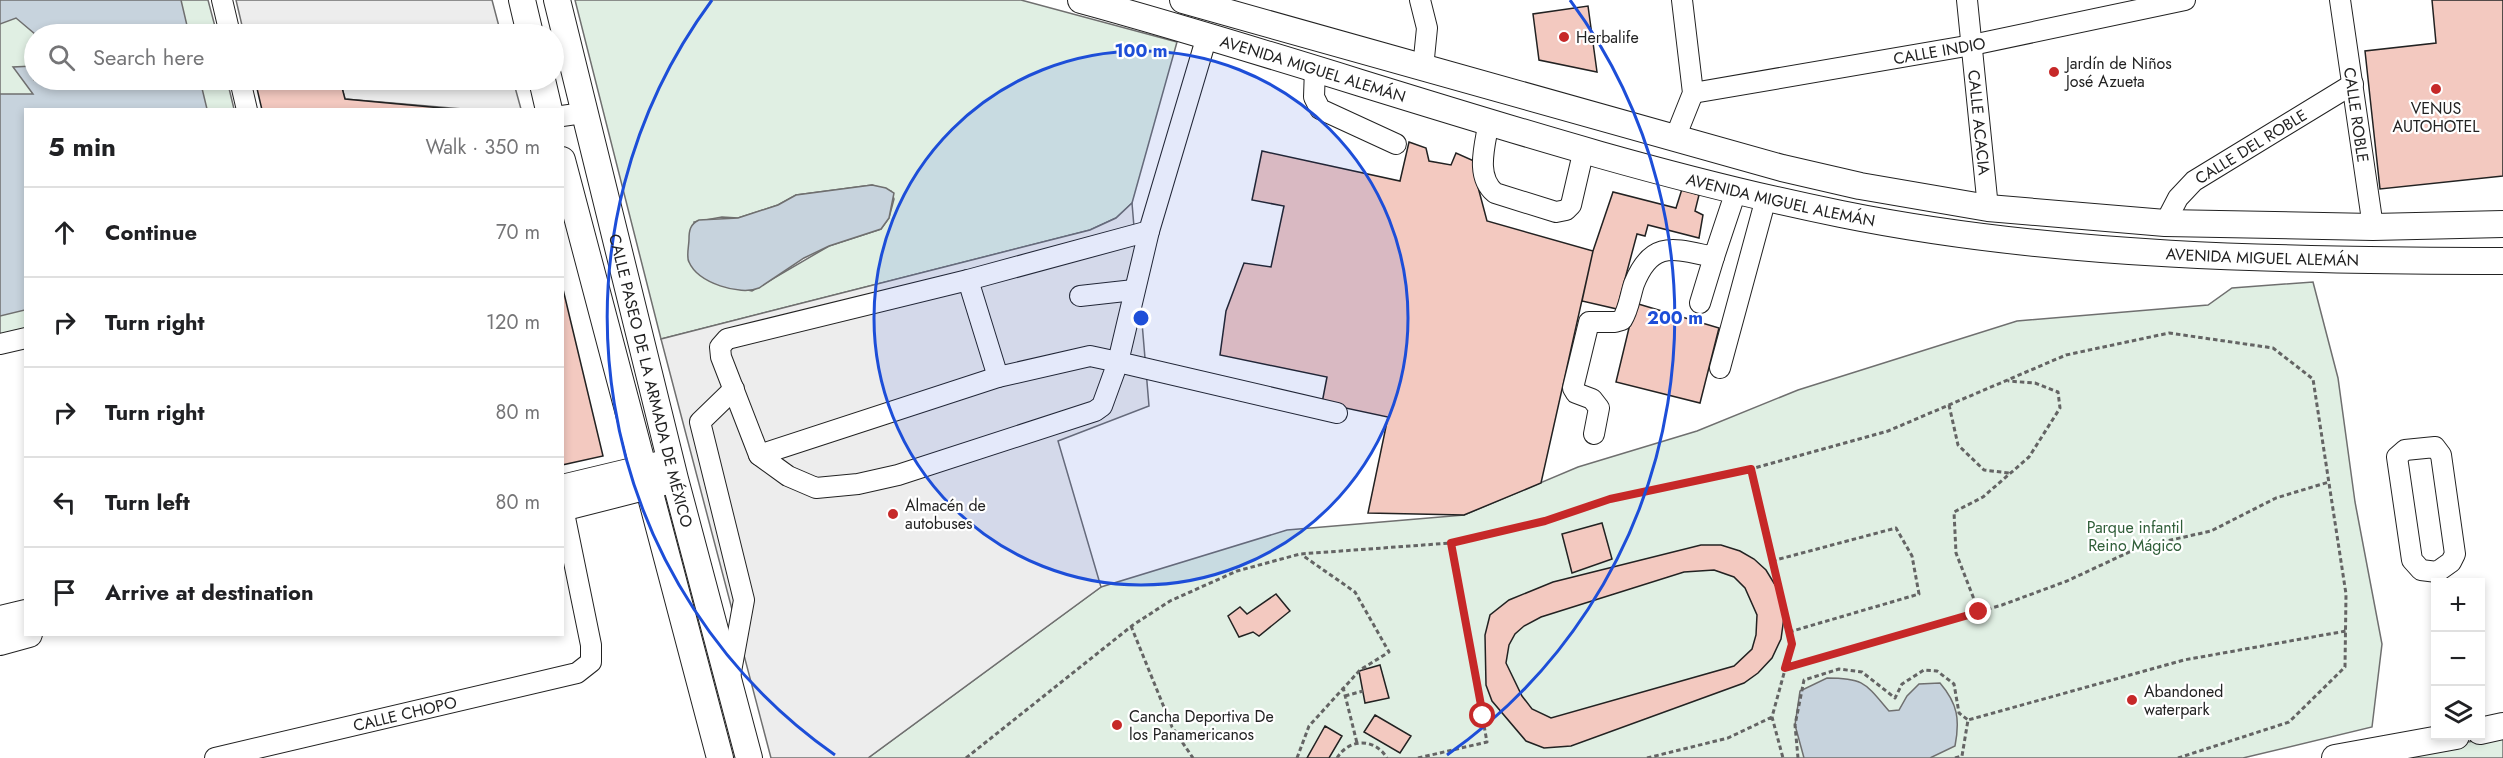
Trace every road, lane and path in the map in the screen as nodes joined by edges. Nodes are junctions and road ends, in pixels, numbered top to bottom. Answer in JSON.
{"nodes":[{"id":1,"x":222,"y":0,"type":"edge"},
{"id":2,"x":522,"y":0,"type":"edge"},
{"id":3,"x":556,"y":0,"type":"edge"},
{"id":4,"x":1081,"y":0,"type":"edge"},
{"id":5,"x":1183,"y":0,"type":"edge"},
{"id":6,"x":1420,"y":0,"type":"edge"},
{"id":7,"x":1682,"y":0,"type":"edge"},
{"id":8,"x":1967,"y":0,"type":"edge"},
{"id":9,"x":2185,"y":0,"type":"edge"},
{"id":10,"x":2340,"y":0,"type":"edge"},
{"id":11,"x":228,"y":24,"type":"edge"},
{"id":12,"x":528,"y":24,"type":"edge"},
{"id":13,"x":560,"y":24,"type":"edge"},
{"id":14,"x":1174,"y":25,"type":"junction"},
{"id":15,"x":1207,"y":36,"type":"junction"},
{"id":16,"x":1972,"y":45,"type":"junction"},
{"id":17,"x":564,"y":54,"type":"edge"},
{"id":18,"x":1315,"y":68,"type":"junction"},
{"id":19,"x":1423,"y":68,"type":"junction"},
{"id":20,"x":2353,"y":84,"type":"junction"},
{"id":21,"x":242,"y":90,"type":"edge"},
{"id":22,"x":544,"y":90,"type":"edge"},
{"id":23,"x":1694,"y":93,"type":"junction"},
{"id":24,"x":247,"y":108,"type":"edge"},
{"id":25,"x":549,"y":108,"type":"edge"},
{"id":26,"x":573,"y":114,"type":"edge"},
{"id":27,"x":1489,"y":120,"type":"junction"},
{"id":28,"x":1676,"y":138,"type":"junction"},
{"id":29,"x":1396,"y":144,"type":"dead end"},
{"id":30,"x":1584,"y":149,"type":"junction"},
{"id":31,"x":564,"y":167,"type":"edge"},
{"id":32,"x":1736,"y":191,"type":"junction"},
{"id":33,"x":1766,"y":198,"type":"junction"},
{"id":34,"x":1988,"y":208,"type":"junction"},
{"id":35,"x":2165,"y":223,"type":"junction"},
{"id":36,"x":2503,"y":224,"type":"edge"},
{"id":37,"x":2373,"y":227,"type":"junction"},
{"id":38,"x":1149,"y":231,"type":"junction"},
{"id":39,"x":618,"y":249,"type":"junction"},
{"id":40,"x":589,"y":257,"type":"junction"},
{"id":41,"x":1714,"y":257,"type":"junction"},
{"id":42,"x":2503,"y":261,"type":"edge"},
{"id":43,"x":968,"y":280,"type":"junction"},
{"id":44,"x":1134,"y":290,"type":"junction"},
{"id":45,"x":1080,"y":296,"type":"dead end"},
{"id":46,"x":1700,"y":303,"type":"dead end"},
{"id":47,"x":24,"y":338,"type":"edge"},
{"id":48,"x":0,"y":344,"type":"edge"},
{"id":49,"x":643,"y":352,"type":"junction"},
{"id":50,"x":615,"y":361,"type":"junction"},
{"id":51,"x":1118,"y":362,"type":"junction"},
{"id":52,"x":1720,"y":368,"type":"dead end"},
{"id":53,"x":998,"y":377,"type":"junction"},
{"id":54,"x":2006,"y":381,"type":"junction"},
{"id":55,"x":734,"y":389,"type":"junction"},
{"id":56,"x":1948,"y":405,"type":"junction"},
{"id":57,"x":1337,"y":413,"type":"dead end"},
{"id":58,"x":1594,"y":434,"type":"dead end"},
{"id":59,"x":759,"y":455,"type":"junction"},
{"id":60,"x":1751,"y":469,"type":"junction"},
{"id":61,"x":672,"y":471,"type":"junction"},
{"id":62,"x":2009,"y":473,"type":"junction"},
{"id":63,"x":646,"y":478,"type":"junction"},
{"id":64,"x":2329,"y":482,"type":"junction"},
{"id":65,"x":564,"y":488,"type":"edge"},
{"id":66,"x":564,"y":508,"type":"edge"},
{"id":67,"x":564,"y":513,"type":"edge"},
{"id":68,"x":1451,"y":543,"type":"junction"},
{"id":69,"x":1300,"y":554,"type":"junction"},
{"id":70,"x":1772,"y":561,"type":"junction"},
{"id":71,"x":2438,"y":577,"type":"edge"},
{"id":72,"x":1979,"y":612,"type":"junction"},
{"id":73,"x":24,"y":613,"type":"edge"},
{"id":74,"x":0,"y":619,"type":"edge"},
{"id":75,"x":1133,"y":625,"type":"junction"},
{"id":76,"x":2346,"y":631,"type":"junction"},
{"id":77,"x":1789,"y":632,"type":"junction"},
{"id":78,"x":24,"y":635,"type":"edge"},
{"id":79,"x":0,"y":642,"type":"edge"},
{"id":80,"x":1785,"y":668,"type":"junction"},
{"id":81,"x":729,"y":683,"type":"junction"},
{"id":82,"x":1343,"y":687,"type":"junction"},
{"id":83,"x":1363,"y":691,"type":"dead end"},
{"id":84,"x":1345,"y":696,"type":"junction"},
{"id":85,"x":1772,"y":717,"type":"junction"},
{"id":86,"x":1968,"y":720,"type":"junction"},
{"id":87,"x":2503,"y":726,"type":"edge"},
{"id":88,"x":2485,"y":730,"type":"edge"},
{"id":89,"x":2431,"y":740,"type":"edge"},
{"id":90,"x":1357,"y":743,"type":"junction"},
{"id":91,"x":214,"y":758,"type":"edge"},
{"id":92,"x":720,"y":758,"type":"edge"},
{"id":93,"x":749,"y":758,"type":"edge"},
{"id":94,"x":967,"y":758,"type":"edge"},
{"id":95,"x":1192,"y":758,"type":"edge"},
{"id":96,"x":1297,"y":758,"type":"edge"},
{"id":97,"x":1337,"y":758,"type":"edge"},
{"id":98,"x":1387,"y":758,"type":"edge"},
{"id":99,"x":1418,"y":758,"type":"edge"},
{"id":100,"x":1647,"y":758,"type":"edge"},
{"id":101,"x":1783,"y":758,"type":"edge"},
{"id":102,"x":1798,"y":758,"type":"edge"},
{"id":103,"x":1955,"y":758,"type":"edge"},
{"id":104,"x":2178,"y":758,"type":"edge"},
{"id":105,"x":2336,"y":758,"type":"edge"}],
"edges":[{"from":1,"to":11,"type":"street"},
{"from":2,"to":12,"type":"main road"},
{"from":3,"to":13,"type":"main road","name":"CALLE PASEO DE LA ARMADA DE MÉXICO"},
{"from":4,"to":14,"type":"main road","name":"AVENIDA MIGUEL ALEMÁN"},
{"from":5,"to":14,"type":"street"},
{"from":5,"to":19,"type":"main road","name":"AVENIDA MIGUEL ALEMÁN"},
{"from":6,"to":19,"type":"street"},
{"from":7,"to":23,"type":"street"},
{"from":8,"to":16,"type":"street","name":"CALLE ACACIA"},
{"from":9,"to":16,"type":"street","name":"CALLE INDIO"},
{"from":10,"to":20,"type":"street","name":"CALLE ROBLE"},
{"from":14,"to":15,"type":"main road","name":"AVENIDA MIGUEL ALEMÁN"},
{"from":15,"to":18,"type":"main road","name":"AVENIDA MIGUEL ALEMÁN"},
{"from":15,"to":38,"type":"street"},
{"from":16,"to":23,"type":"street","name":"CALLE INDIO"},
{"from":16,"to":34,"type":"street","name":"CALLE ACACIA"},
{"from":17,"to":26,"type":"main road","name":"CALLE PASEO DE LA ARMADA DE MÉXICO"},
{"from":18,"to":27,"type":"main road","name":"AVENIDA MIGUEL ALEMÁN"},
{"from":18,"to":29,"type":"street"},
{"from":19,"to":28,"type":"main road","name":"AVENIDA MIGUEL ALEMÁN"},
{"from":20,"to":35,"type":"street","name":"CALLE DEL ROBLE"},
{"from":20,"to":37,"type":"street","name":"CALLE ROBLE"},
{"from":21,"to":24,"type":"street"},
{"from":22,"to":25,"type":"main road"},
{"from":23,"to":28,"type":"street"},
{"from":26,"to":39,"type":"main road","name":"CALLE PASEO DE LA ARMADA DE MÉXICO"},
{"from":27,"to":30,"type":"main road","name":"AVENIDA MIGUEL ALEMÁN"},
{"from":27,"to":30,"type":"street"},
{"from":28,"to":34,"type":"main road","name":"AVENIDA MIGUEL ALEMÁN"},
{"from":30,"to":32,"type":"main road","name":"AVENIDA MIGUEL ALEMÁN"},
{"from":31,"to":40,"type":"main road","name":"CALLE PASEO DE LA ARMADA DE MÉXICO"},
{"from":32,"to":33,"type":"main road","name":"AVENIDA MIGUEL ALEMÁN"},
{"from":32,"to":41,"type":"street"},
{"from":33,"to":42,"type":"main road","name":"AVENIDA MIGUEL ALEMÁN"},
{"from":33,"to":52,"type":"street"},
{"from":34,"to":35,"type":"main road","name":"AVENIDA MIGUEL ALEMÁN"},
{"from":35,"to":37,"type":"main road","name":"AVENIDA MIGUEL ALEMÁN"},
{"from":36,"to":37,"type":"main road","name":"AVENIDA MIGUEL ALEMÁN"},
{"from":38,"to":43,"type":"street"},
{"from":38,"to":44,"type":"street"},
{"from":39,"to":40,"type":"main road"},
{"from":39,"to":49,"type":"main road","name":"CALLE PASEO DE LA ARMADA DE MÉXICO"},
{"from":40,"to":50,"type":"main road","name":"CALLE PASEO DE LA ARMADA DE MÉXICO"},
{"from":41,"to":46,"type":"street"},
{"from":41,"to":58,"type":"street"},
{"from":43,"to":53,"type":"street"},
{"from":43,"to":55,"type":"street"},
{"from":44,"to":45,"type":"street"},
{"from":44,"to":51,"type":"street"},
{"from":47,"to":48,"type":"street"},
{"from":49,"to":50,"type":"main road"},
{"from":49,"to":61,"type":"main road","name":"CALLE PASEO DE LA ARMADA DE MÉXICO"},
{"from":50,"to":63,"type":"main road","name":"CALLE PASEO DE LA ARMADA DE MÉXICO"},
{"from":51,"to":53,"type":"street"},
{"from":51,"to":57,"type":"street"},
{"from":51,"to":59,"type":"street"},
{"from":53,"to":59,"type":"street"},
{"from":54,"to":56,"type":"path"},
{"from":54,"to":62,"type":"path"},
{"from":54,"to":64,"type":"path"},
{"from":55,"to":59,"type":"street"},
{"from":55,"to":81,"type":"street"},
{"from":56,"to":60,"type":"path"},
{"from":56,"to":62,"type":"path"},
{"from":60,"to":68,"type":"path"},
{"from":60,"to":70,"type":"path"},
{"from":61,"to":63,"type":"main road"},
{"from":61,"to":81,"type":"main road","name":"CALLE PASEO DE LA ARMADA DE MÉXICO"},
{"from":62,"to":72,"type":"path"},
{"from":63,"to":65,"type":"main road"},
{"from":63,"to":66,"type":"main road"},
{"from":63,"to":92,"type":"main road","name":"CALLE PASEO DE LA ARMADA DE MÉXICO"},
{"from":64,"to":72,"type":"path"},
{"from":64,"to":76,"type":"path"},
{"from":67,"to":91,"type":"street","name":"CALLE CHOPO"},
{"from":68,"to":69,"type":"path"},
{"from":68,"to":99,"type":"path"},
{"from":69,"to":75,"type":"path"},
{"from":69,"to":82,"type":"path"},
{"from":70,"to":77,"type":"path"},
{"from":70,"to":77,"type":"path"},
{"from":71,"to":71,"type":"street"},
{"from":72,"to":80,"type":"path"},
{"from":73,"to":74,"type":"main road"},
{"from":75,"to":94,"type":"path"},
{"from":75,"to":95,"type":"path"},
{"from":76,"to":86,"type":"path"},
{"from":76,"to":104,"type":"path"},
{"from":77,"to":80,"type":"path"},
{"from":78,"to":79,"type":"main road"},
{"from":80,"to":85,"type":"path"},
{"from":81,"to":93,"type":"main road","name":"CALLE PASEO DE LA ARMADA DE MÉXICO"},
{"from":82,"to":84,"type":"path"},
{"from":82,"to":96,"type":"path"},
{"from":83,"to":84,"type":"path"},
{"from":84,"to":90,"type":"path"},
{"from":85,"to":100,"type":"path"},
{"from":85,"to":101,"type":"path"},
{"from":86,"to":102,"type":"path"},
{"from":86,"to":103,"type":"path"},
{"from":87,"to":88,"type":"main road"},
{"from":89,"to":105,"type":"main road"},
{"from":90,"to":97,"type":"path"},
{"from":90,"to":98,"type":"path"}]}
